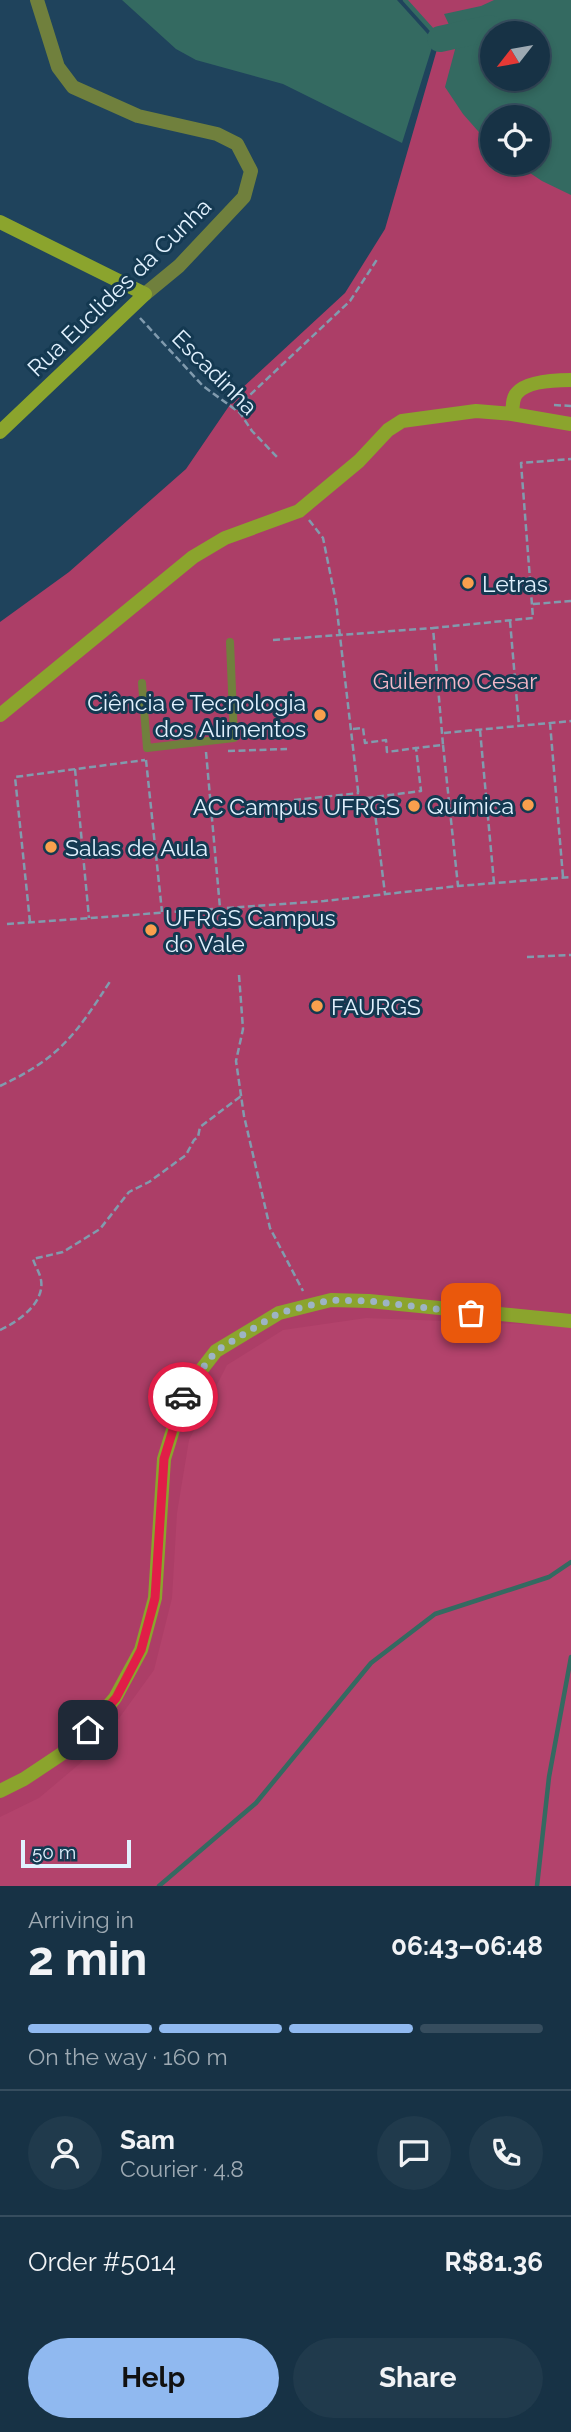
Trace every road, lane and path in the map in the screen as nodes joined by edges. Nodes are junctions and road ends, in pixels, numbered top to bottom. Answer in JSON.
{"nodes":[{"id":1,"x":37,"y":0,"type":"edge"},
{"id":2,"x":0,"y":222,"type":"edge"},
{"id":3,"x":378,"y":258,"type":"dead end"},
{"id":4,"x":145,"y":294,"type":"junction"},
{"id":5,"x":131,"y":308,"type":"junction"},
{"id":6,"x":571,"y":380,"type":"edge"},
{"id":7,"x":235,"y":409,"type":"junction"},
{"id":8,"x":512,"y":414,"type":"junction"},
{"id":9,"x":571,"y":424,"type":"edge"},
{"id":10,"x":0,"y":432,"type":"edge"},
{"id":11,"x":278,"y":458,"type":"dead end"},
{"id":12,"x":571,"y":459,"type":"edge"},
{"id":13,"x":308,"y":519,"type":"dead end"},
{"id":14,"x":571,"y":601,"type":"edge"},
{"id":15,"x":532,"y":605,"type":"junction"},
{"id":16,"x":510,"y":621,"type":"junction"},
{"id":17,"x":433,"y":628,"type":"junction"},
{"id":18,"x":340,"y":636,"type":"junction"},
{"id":19,"x":273,"y":640,"type":"dead end"},
{"id":20,"x":230,"y":642,"type":"dead end"},
{"id":21,"x":142,"y":683,"type":"dead end"},
{"id":22,"x":0,"y":715,"type":"edge"},
{"id":23,"x":571,"y":721,"type":"edge"},
{"id":24,"x":550,"y":723,"type":"junction"},
{"id":25,"x":519,"y":726,"type":"junction"},
{"id":26,"x":351,"y":729,"type":"junction"},
{"id":27,"x":480,"y":730,"type":"junction"},
{"id":28,"x":444,"y":733,"type":"junction"},
{"id":29,"x":443,"y":745,"type":"junction"},
{"id":30,"x":287,"y":748,"type":"dead end"},
{"id":31,"x":416,"y":748,"type":"junction"},
{"id":32,"x":206,"y":752,"type":"dead end"},
{"id":33,"x":219,"y":752,"type":"dead end"},
{"id":34,"x":75,"y":769,"type":"junction"},
{"id":35,"x":359,"y":793,"type":"junction"},
{"id":36,"x":373,"y":797,"type":"junction"},
{"id":37,"x":294,"y":800,"type":"dead end"},
{"id":38,"x":571,"y":877,"type":"edge"},
{"id":39,"x":563,"y":878,"type":"junction"},
{"id":40,"x":494,"y":883,"type":"junction"},
{"id":41,"x":458,"y":886,"type":"junction"},
{"id":42,"x":385,"y":894,"type":"junction"},
{"id":43,"x":220,"y":908,"type":"junction"},
{"id":44,"x":162,"y":912,"type":"junction"},
{"id":45,"x":89,"y":918,"type":"junction"},
{"id":46,"x":30,"y":922,"type":"junction"},
{"id":47,"x":8,"y":924,"type":"dead end"},
{"id":48,"x":571,"y":955,"type":"edge"},
{"id":49,"x":527,"y":957,"type":"dead end"},
{"id":50,"x":239,"y":975,"type":"dead end"},
{"id":51,"x":111,"y":980,"type":"dead end"},
{"id":52,"x":0,"y":1086,"type":"edge"},
{"id":53,"x":241,"y":1096,"type":"junction"},
{"id":54,"x":304,"y":1293,"type":"dead end"},
{"id":55,"x":571,"y":1321,"type":"edge"},
{"id":56,"x":0,"y":1330,"type":"edge"},
{"id":57,"x":0,"y":1791,"type":"edge"}],
"edges":[{"from":1,"to":4,"type":"street","name":"Rua Euclides da Cunha"},
{"from":2,"to":4,"type":"street"},
{"from":3,"to":7,"type":"path"},
{"from":4,"to":5,"type":"street","name":"Rua Euclides da Cunha"},
{"from":5,"to":7,"type":"path","name":"Escadinha"},
{"from":5,"to":10,"type":"street","name":"Rua Euclides da Cunha"},
{"from":6,"to":8,"type":"street"},
{"from":7,"to":11,"type":"path","name":"Escadinha"},
{"from":8,"to":9,"type":"street"},
{"from":8,"to":22,"type":"street"},
{"from":12,"to":15,"type":"path"},
{"from":13,"to":18,"type":"path"},
{"from":14,"to":15,"type":"path"},
{"from":15,"to":16,"type":"path"},
{"from":16,"to":17,"type":"path"},
{"from":16,"to":25,"type":"path"},
{"from":17,"to":18,"type":"path"},
{"from":17,"to":28,"type":"path"},
{"from":18,"to":19,"type":"path"},
{"from":18,"to":26,"type":"path"},
{"from":20,"to":21,"type":"lane"},
{"from":23,"to":24,"type":"path"},
{"from":24,"to":25,"type":"path"},
{"from":24,"to":39,"type":"path"},
{"from":25,"to":27,"type":"path"},
{"from":26,"to":31,"type":"path"},
{"from":26,"to":35,"type":"path"},
{"from":27,"to":28,"type":"path"},
{"from":27,"to":40,"type":"path"},
{"from":28,"to":29,"type":"path"},
{"from":29,"to":31,"type":"path"},
{"from":29,"to":41,"type":"path"},
{"from":30,"to":33,"type":"path"},
{"from":31,"to":36,"type":"path"},
{"from":32,"to":43,"type":"path"},
{"from":34,"to":44,"type":"path"},
{"from":34,"to":45,"type":"path"},
{"from":34,"to":46,"type":"path"},
{"from":35,"to":36,"type":"path"},
{"from":35,"to":37,"type":"path"},
{"from":36,"to":42,"type":"path"},
{"from":38,"to":39,"type":"path"},
{"from":39,"to":40,"type":"path"},
{"from":40,"to":41,"type":"path"},
{"from":41,"to":42,"type":"path"},
{"from":42,"to":43,"type":"path"},
{"from":43,"to":44,"type":"path"},
{"from":44,"to":45,"type":"path"},
{"from":45,"to":46,"type":"path"},
{"from":46,"to":47,"type":"path"},
{"from":48,"to":49,"type":"path"},
{"from":50,"to":53,"type":"path"},
{"from":51,"to":52,"type":"path"},
{"from":53,"to":54,"type":"path"},
{"from":53,"to":56,"type":"path"},
{"from":55,"to":57,"type":"street"}]}
